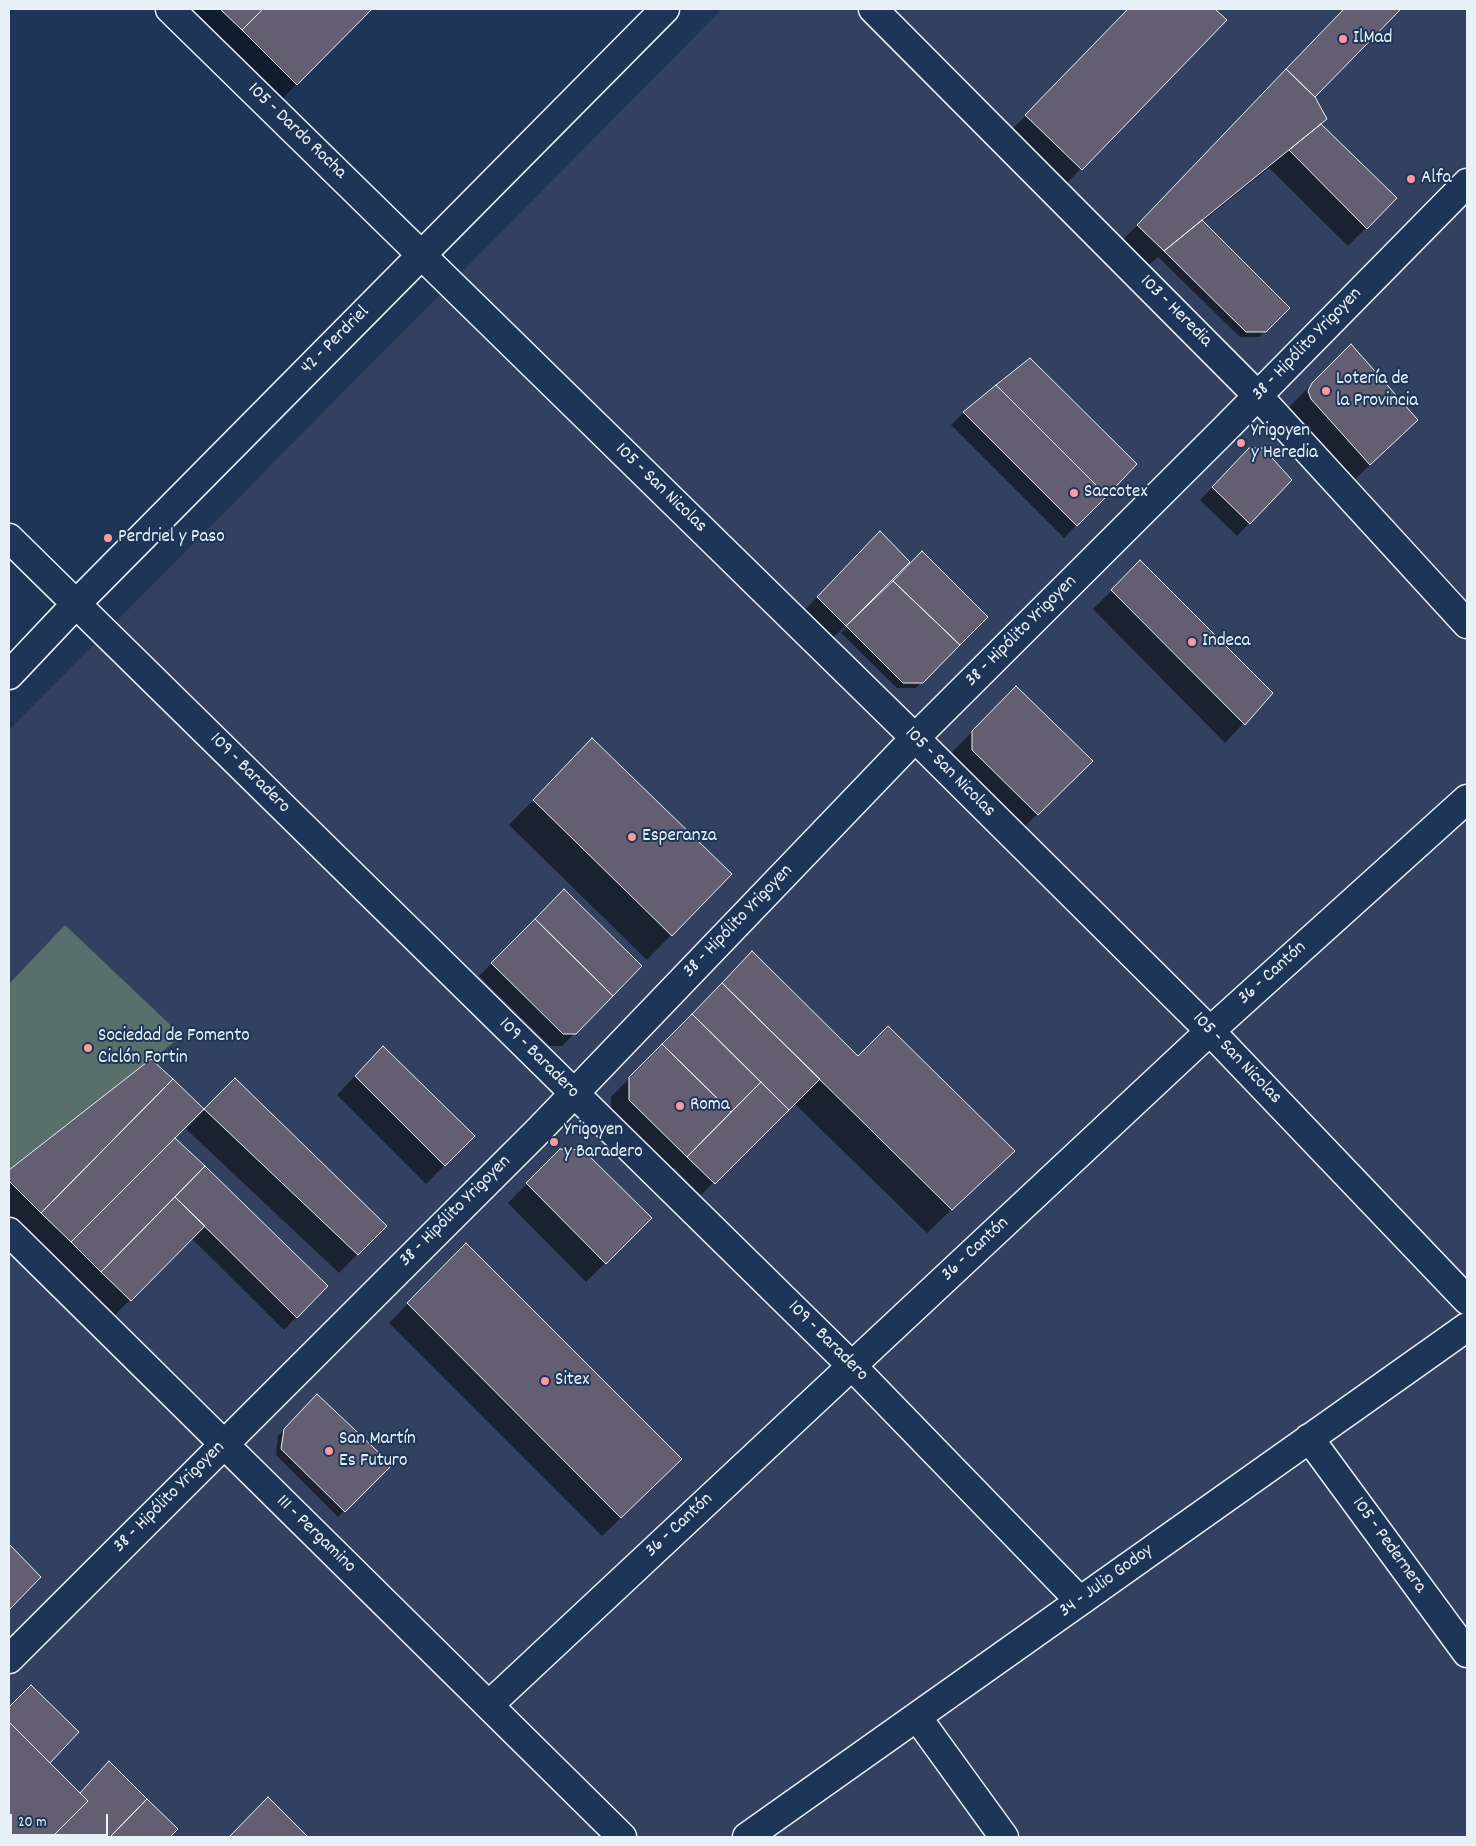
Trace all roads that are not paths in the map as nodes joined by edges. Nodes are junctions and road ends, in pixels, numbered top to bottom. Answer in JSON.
{"nodes":[{"id":1,"x":170,"y":9,"type":"edge"},
{"id":2,"x":665,"y":9,"type":"edge"},
{"id":3,"x":873,"y":9,"type":"edge"},
{"id":4,"x":1467,"y":183,"type":"edge"},
{"id":5,"x":421,"y":255,"type":"junction"},
{"id":6,"x":1258,"y":396,"type":"junction"},
{"id":7,"x":9,"y":538,"type":"edge"},
{"id":8,"x":76,"y":604,"type":"junction"},
{"id":9,"x":1467,"y":624,"type":"edge"},
{"id":10,"x":9,"y":675,"type":"edge"},
{"id":11,"x":914,"y":738,"type":"junction"},
{"id":12,"x":1467,"y":799,"type":"edge"},
{"id":13,"x":1210,"y":1031,"type":"junction"},
{"id":14,"x":574,"y":1094,"type":"junction"},
{"id":15,"x":9,"y":1232,"type":"edge"},
{"id":16,"x":1467,"y":1300,"type":"edge"},
{"id":17,"x":1467,"y":1327,"type":"edge"},
{"id":18,"x":852,"y":1366,"type":"junction"},
{"id":19,"x":1309,"y":1438,"type":"junction"},
{"id":20,"x":223,"y":1446,"type":"junction"},
{"id":21,"x":1080,"y":1602,"type":"junction"},
{"id":22,"x":1467,"y":1653,"type":"edge"},
{"id":23,"x":9,"y":1659,"type":"edge"},
{"id":24,"x":489,"y":1705,"type":"junction"},
{"id":25,"x":917,"y":1717,"type":"junction"},
{"id":26,"x":622,"y":1837,"type":"edge"},
{"id":27,"x":747,"y":1837,"type":"edge"},
{"id":28,"x":1004,"y":1837,"type":"edge"}],
"edges":[{"from":1,"to":5,"type":"street","name":"105 - Dardo Rocha"},
{"from":2,"to":5,"type":"street","name":"42 - Perdriel"},
{"from":3,"to":6,"type":"street","name":"103 - Heredia"},
{"from":4,"to":6,"type":"street","name":"38 - Hipólito Yrigoyen"},
{"from":5,"to":8,"type":"street","name":"42 - Perdriel"},
{"from":5,"to":11,"type":"street","name":"105 - San Nicolas"},
{"from":6,"to":9,"type":"street","name":"103 - Heredia"},
{"from":6,"to":11,"type":"street","name":"38 - Hipólito Yrigoyen"},
{"from":7,"to":8,"type":"street","name":"109 - Baradero"},
{"from":8,"to":10,"type":"street","name":"42 - Perdriel"},
{"from":8,"to":14,"type":"street","name":"109 - Baradero"},
{"from":11,"to":13,"type":"street","name":"105 - San Nicolas"},
{"from":11,"to":14,"type":"street","name":"38 - Hipólito Yrigoyen"},
{"from":12,"to":13,"type":"street","name":"36 - Cantón"},
{"from":13,"to":16,"type":"street","name":"105 - San Nicolas"},
{"from":13,"to":18,"type":"street","name":"36 - Cantón"},
{"from":14,"to":18,"type":"street","name":"109 - Baradero"},
{"from":14,"to":20,"type":"street","name":"38 - Hipólito Yrigoyen"},
{"from":15,"to":20,"type":"street","name":"111 - Pergamino"},
{"from":17,"to":19,"type":"street","name":"34 - Julio Godoy"},
{"from":18,"to":21,"type":"street","name":"109 - Baradero"},
{"from":18,"to":24,"type":"street","name":"36 - Cantón"},
{"from":19,"to":21,"type":"street","name":"34 - Julio Godoy"},
{"from":19,"to":22,"type":"street","name":"105 - Pedernera"},
{"from":20,"to":23,"type":"street","name":"38 - Hipólito Yrigoyen"},
{"from":20,"to":24,"type":"street","name":"111 - Pergamino"},
{"from":21,"to":25,"type":"street","name":"34 - Julio Godoy"},
{"from":24,"to":26,"type":"street","name":"111 - Pergamino"},
{"from":25,"to":27,"type":"street","name":"34 - Julio Godoy"},
{"from":25,"to":28,"type":"street"}]}
